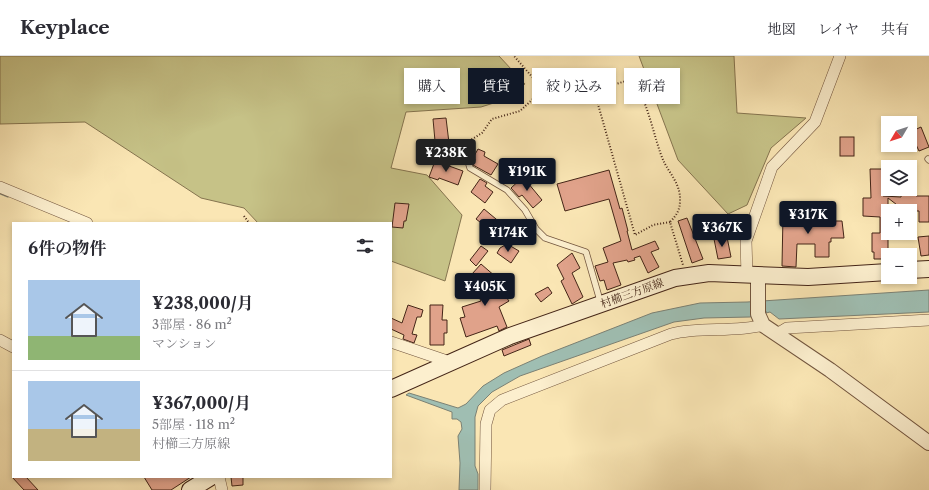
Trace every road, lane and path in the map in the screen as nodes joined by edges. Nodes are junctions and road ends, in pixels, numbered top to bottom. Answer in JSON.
{"nodes":[{"id":1,"x":514,"y":56,"type":"edge"},
{"id":2,"x":840,"y":56,"type":"edge"},
{"id":3,"x":463,"y":145,"type":"joint"},
{"id":4,"x":0,"y":187,"type":"edge"},
{"id":5,"x":244,"y":216,"type":"dead end"},
{"id":6,"x":85,"y":222,"type":"edge"},
{"id":7,"x":248,"y":222,"type":"edge"},
{"id":8,"x":670,"y":222,"type":"junction"},
{"id":9,"x":929,"y":269,"type":"edge"},
{"id":10,"x":917,"y":270,"type":"edge"},
{"id":11,"x":881,"y":273,"type":"edge"},
{"id":12,"x":686,"y":276,"type":"junction"},
{"id":13,"x":754,"y":278,"type":"junction"},
{"id":14,"x":601,"y":304,"type":"junction"},
{"id":15,"x":761,"y":320,"type":"junction"},
{"id":16,"x":929,"y":320,"type":"edge"},
{"id":17,"x":777,"y":334,"type":"junction"},
{"id":18,"x":0,"y":340,"type":"edge"},
{"id":19,"x":392,"y":342,"type":"edge"},
{"id":20,"x":12,"y":346,"type":"edge"},
{"id":21,"x":446,"y":364,"type":"junction"},
{"id":22,"x":396,"y":387,"type":"edge"},
{"id":23,"x":929,"y":443,"type":"edge"},
{"id":24,"x":209,"y":478,"type":"edge"},
{"id":25,"x":219,"y":478,"type":"edge"},
{"id":26,"x":190,"y":490,"type":"edge"},
{"id":27,"x":222,"y":490,"type":"edge"},
{"id":28,"x":486,"y":490,"type":"edge"}],
"edges":[{"from":1,"to":3,"type":"path"},
{"from":2,"to":13,"type":"street"},
{"from":3,"to":14,"type":"lane"},
{"from":4,"to":6,"type":"street"},
{"from":5,"to":7,"type":"path"},
{"from":8,"to":8,"type":"path"},
{"from":8,"to":12,"type":"path"},
{"from":9,"to":10,"type":"main road"},
{"from":11,"to":13,"type":"main road","name":"村櫛三方原線"},
{"from":12,"to":13,"type":"main road","name":"村櫛三方原線"},
{"from":12,"to":14,"type":"main road","name":"村櫛三方原線"},
{"from":13,"to":15,"type":"street"},
{"from":14,"to":21,"type":"main road","name":"村櫛三方原線"},
{"from":15,"to":17,"type":"street"},
{"from":15,"to":28,"type":"street"},
{"from":16,"to":17,"type":"street"},
{"from":17,"to":23,"type":"street"},
{"from":18,"to":20,"type":"street"},
{"from":19,"to":21,"type":"street"},
{"from":21,"to":22,"type":"main road","name":"村櫛三方原線"},
{"from":24,"to":26,"type":"main road"},
{"from":25,"to":27,"type":"street"}]}
